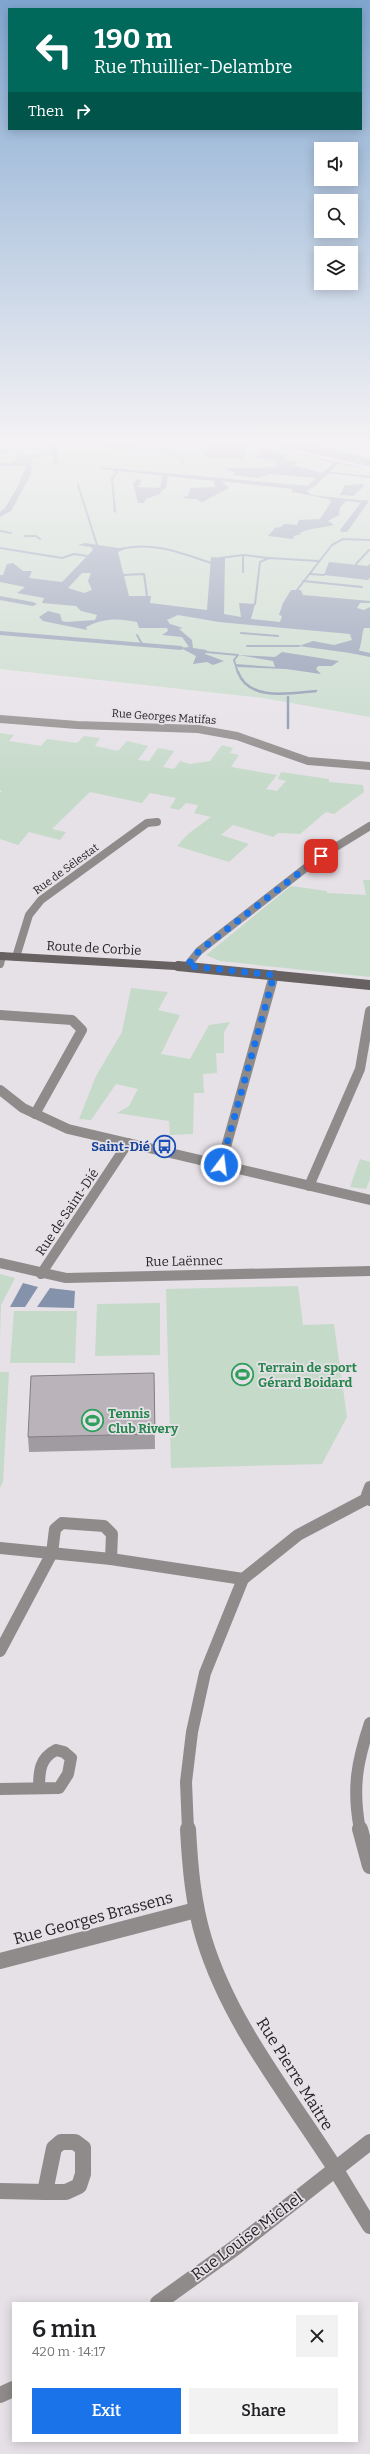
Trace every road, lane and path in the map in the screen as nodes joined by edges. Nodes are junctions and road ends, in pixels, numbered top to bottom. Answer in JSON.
{"nodes":[{"id":1,"x":0,"y":719,"type":"edge"},
{"id":2,"x":370,"y":766,"type":"edge"},
{"id":3,"x":157,"y":822,"type":"dead end"},
{"id":4,"x":370,"y":826,"type":"edge"},
{"id":5,"x":16,"y":957,"type":"junction"},
{"id":6,"x":1,"y":959,"type":"edge"},
{"id":7,"x":187,"y":966,"type":"junction"},
{"id":8,"x":274,"y":975,"type":"junction"},
{"id":9,"x":370,"y":985,"type":"edge"},
{"id":10,"x":370,"y":1011,"type":"edge"},
{"id":11,"x":0,"y":1015,"type":"edge"},
{"id":12,"x":0,"y":1090,"type":"edge"},
{"id":13,"x":35,"y":1114,"type":"junction"},
{"id":14,"x":128,"y":1143,"type":"junction"},
{"id":15,"x":221,"y":1165,"type":"junction"},
{"id":16,"x":309,"y":1186,"type":"junction"},
{"id":17,"x":370,"y":1200,"type":"edge"},
{"id":18,"x":0,"y":1263,"type":"edge"},
{"id":19,"x":370,"y":1272,"type":"edge"},
{"id":20,"x":41,"y":1274,"type":"junction"},
{"id":21,"x":369,"y":1495,"type":"edge"},
{"id":22,"x":0,"y":1548,"type":"edge"},
{"id":23,"x":52,"y":1554,"type":"junction"},
{"id":24,"x":111,"y":1559,"type":"junction"},
{"id":25,"x":243,"y":1579,"type":"junction"},
{"id":26,"x":0,"y":1651,"type":"edge"},
{"id":27,"x":370,"y":1723,"type":"edge"},
{"id":28,"x":39,"y":1788,"type":"junction"},
{"id":29,"x":0,"y":1789,"type":"edge"},
{"id":30,"x":370,"y":1866,"type":"edge"},
{"id":31,"x":196,"y":1910,"type":"junction"},
{"id":32,"x":0,"y":1961,"type":"edge"},
{"id":33,"x":370,"y":2142,"type":"edge"},
{"id":34,"x":335,"y":2169,"type":"junction"},
{"id":35,"x":0,"y":2191,"type":"edge"},
{"id":36,"x":44,"y":2192,"type":"dead end"},
{"id":37,"x":369,"y":2220,"type":"edge"},
{"id":38,"x":159,"y":2302,"type":"edge"},
{"id":39,"x":12,"y":2389,"type":"edge"},
{"id":40,"x":0,"y":2394,"type":"edge"}],
"edges":[{"from":1,"to":2,"type":"street","name":"Rue Georges Matifas"},
{"from":3,"to":5,"type":"street","name":"Rue de Sélestat"},
{"from":4,"to":7,"type":"street"},
{"from":5,"to":6,"type":"main road","name":"Route de Corbie"},
{"from":5,"to":7,"type":"main road","name":"Route de Corbie"},
{"from":7,"to":8,"type":"main road","name":"Route de Corbie"},
{"from":8,"to":9,"type":"main road","name":"Route de Corbie"},
{"from":8,"to":15,"type":"street"},
{"from":10,"to":16,"type":"street"},
{"from":11,"to":13,"type":"street"},
{"from":12,"to":13,"type":"street"},
{"from":13,"to":14,"type":"street"},
{"from":14,"to":15,"type":"street"},
{"from":14,"to":20,"type":"street","name":"Rue de Saint-Dié"},
{"from":15,"to":16,"type":"street"},
{"from":16,"to":17,"type":"street"},
{"from":18,"to":20,"type":"street","name":"Rue Laënnec"},
{"from":19,"to":20,"type":"street","name":"Rue Laënnec"},
{"from":21,"to":25,"type":"street"},
{"from":22,"to":23,"type":"street"},
{"from":23,"to":24,"type":"street"},
{"from":23,"to":24,"type":"street"},
{"from":23,"to":26,"type":"street"},
{"from":24,"to":25,"type":"street"},
{"from":25,"to":31,"type":"street","name":"Rue Pierre Maitre"},
{"from":27,"to":30,"type":"street"},
{"from":28,"to":28,"type":"street"},
{"from":28,"to":29,"type":"street"},
{"from":31,"to":32,"type":"street","name":"Rue Georges Brassens"},
{"from":31,"to":34,"type":"street","name":"Rue Pierre Maitre"},
{"from":33,"to":34,"type":"street","name":"Rue Louise Michel"},
{"from":34,"to":37,"type":"street","name":"Rue Pierre Maitre"},
{"from":34,"to":38,"type":"street","name":"Rue Louise Michel"},
{"from":35,"to":36,"type":"street"},
{"from":39,"to":40,"type":"street"}]}
